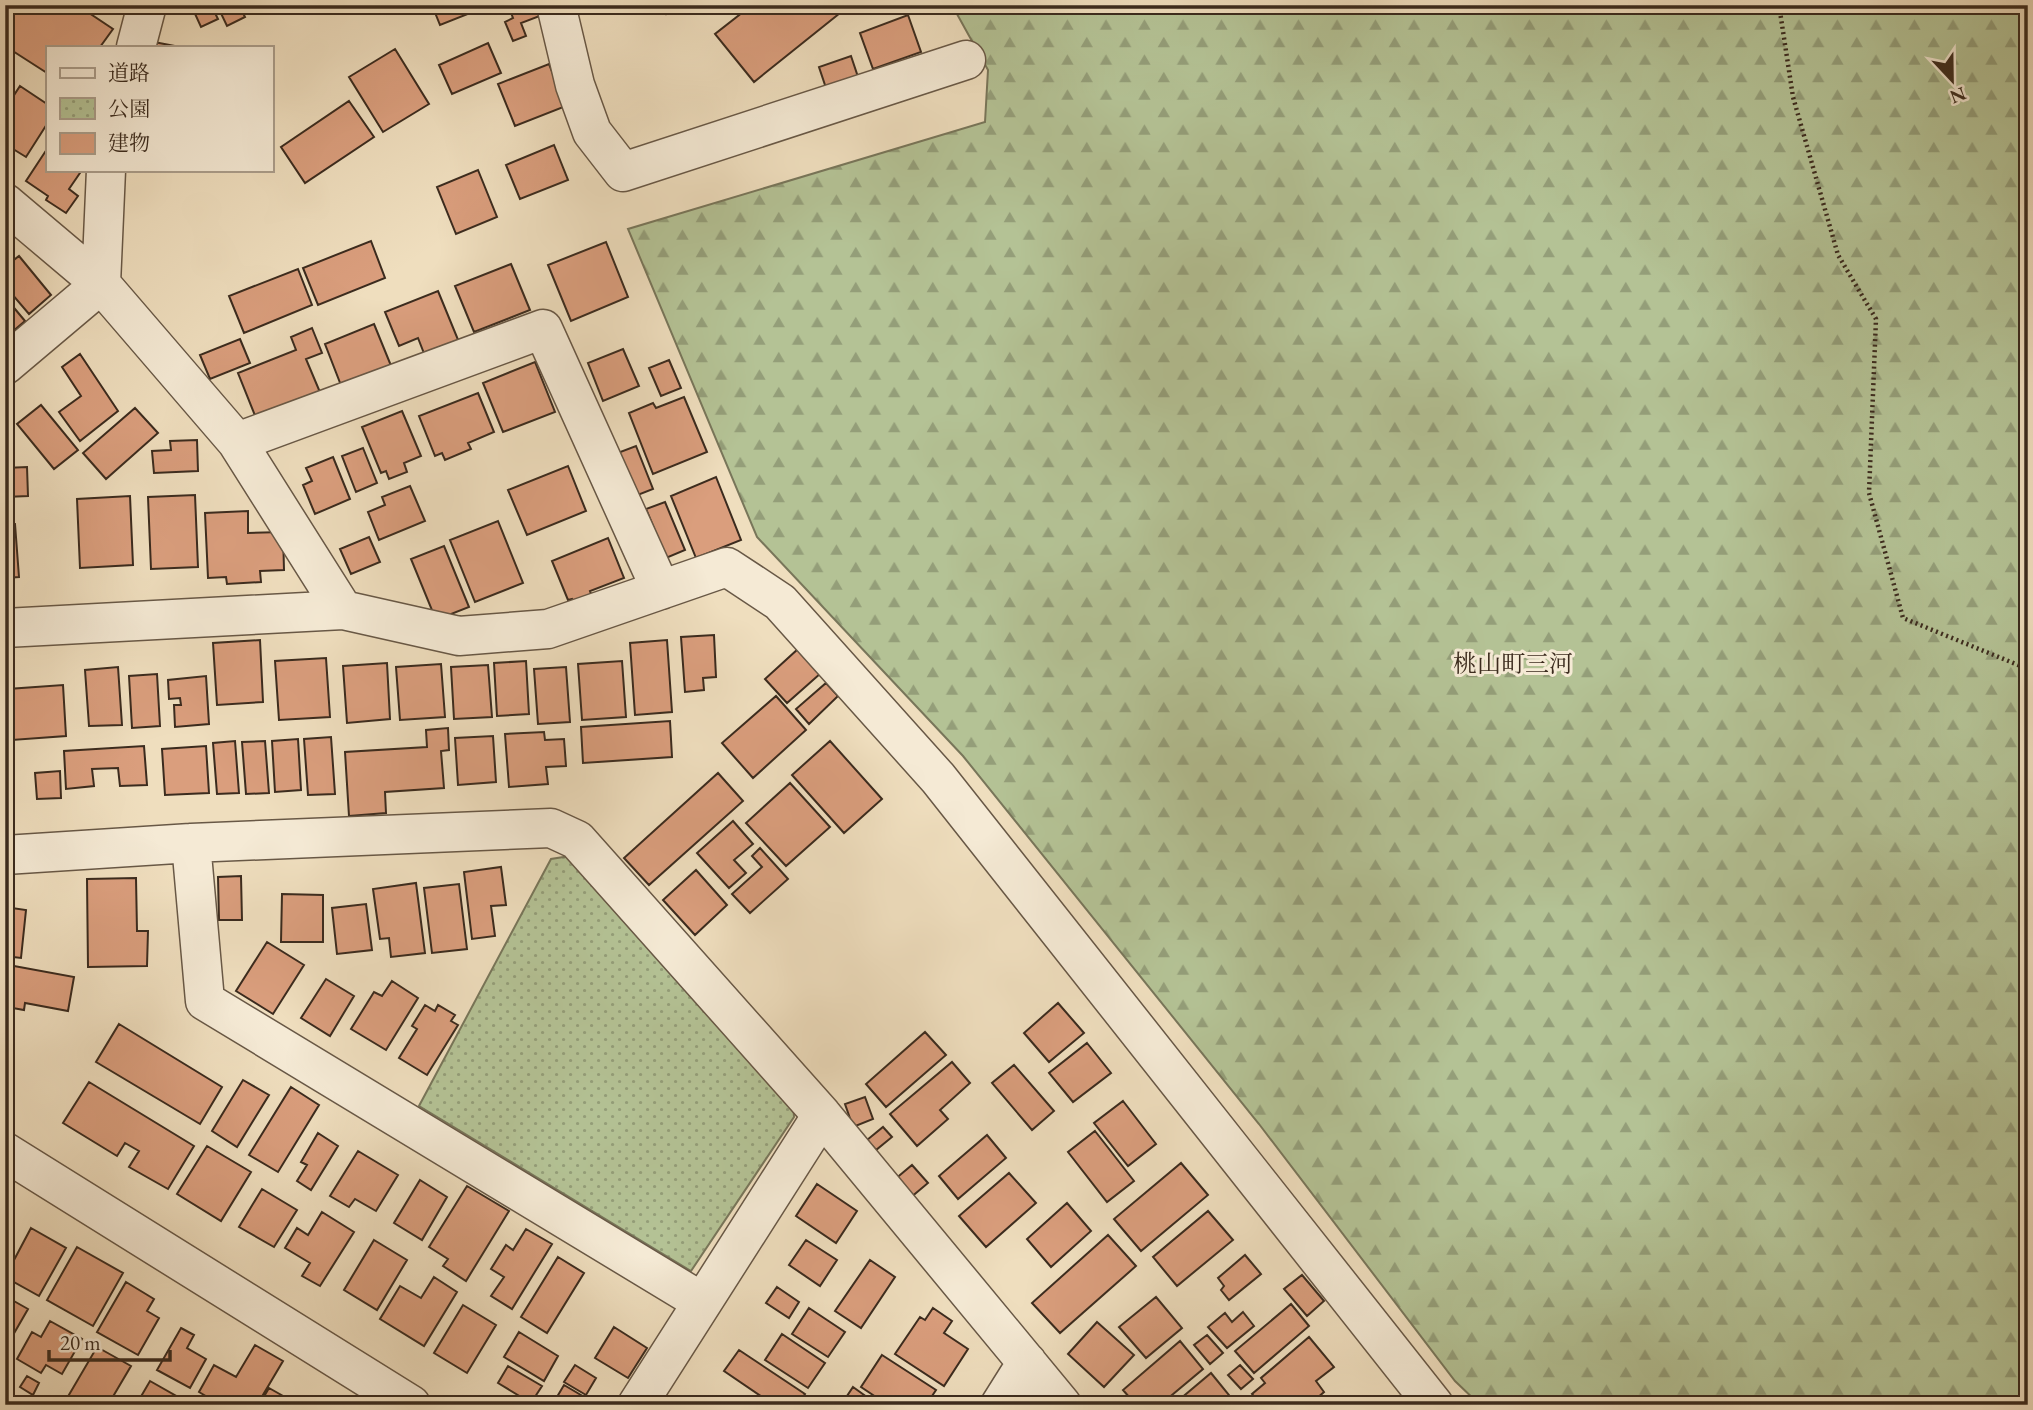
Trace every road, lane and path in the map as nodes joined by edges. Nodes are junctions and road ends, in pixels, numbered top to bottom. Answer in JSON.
{"nodes":[{"id":1,"x":147,"y":5,"type":"edge"},
{"id":2,"x":556,"y":5,"type":"edge"},
{"id":3,"x":1780,"y":5,"type":"edge"},
{"id":4,"x":135,"y":46,"type":"edge"},
{"id":5,"x":966,"y":60,"type":"dead end"},
{"id":6,"x":106,"y":172,"type":"edge"},
{"id":7,"x":8,"y":207,"type":"edge"},
{"id":8,"x":101,"y":284,"type":"junction"},
{"id":9,"x":5,"y":365,"type":"edge"},
{"id":10,"x":237,"y":442,"type":"junction"},
{"id":11,"x":661,"y":590,"type":"junction"},
{"id":12,"x":343,"y":610,"type":"junction"},
{"id":13,"x":5,"y":628,"type":"edge"},
{"id":14,"x":2028,"y":669,"type":"edge"},
{"id":15,"x":191,"y":843,"type":"junction"},
{"id":16,"x":5,"y":855,"type":"edge"},
{"id":17,"x":822,"y":1115,"type":"junction"},
{"id":18,"x":5,"y":1152,"type":"edge"},
{"id":19,"x":702,"y":1302,"type":"junction"},
{"id":20,"x":1027,"y":1362,"type":"junction"},
{"id":21,"x":411,"y":1405,"type":"edge"},
{"id":22,"x":637,"y":1405,"type":"edge"},
{"id":23,"x":1000,"y":1405,"type":"edge"},
{"id":24,"x":1062,"y":1405,"type":"edge"},
{"id":25,"x":1434,"y":1405,"type":"edge"}],
"edges":[{"from":1,"to":4,"type":"street"},
{"from":2,"to":5,"type":"street"},
{"from":3,"to":14,"type":"path"},
{"from":6,"to":8,"type":"street"},
{"from":7,"to":8,"type":"street"},
{"from":8,"to":9,"type":"street"},
{"from":8,"to":10,"type":"street"},
{"from":10,"to":11,"type":"street"},
{"from":10,"to":12,"type":"street"},
{"from":11,"to":12,"type":"street"},
{"from":11,"to":25,"type":"street"},
{"from":12,"to":13,"type":"street"},
{"from":15,"to":16,"type":"street"},
{"from":15,"to":17,"type":"street"},
{"from":15,"to":19,"type":"street"},
{"from":17,"to":19,"type":"street"},
{"from":17,"to":20,"type":"street"},
{"from":18,"to":21,"type":"street"},
{"from":19,"to":22,"type":"street"},
{"from":20,"to":23,"type":"street"},
{"from":20,"to":24,"type":"street"}]}
